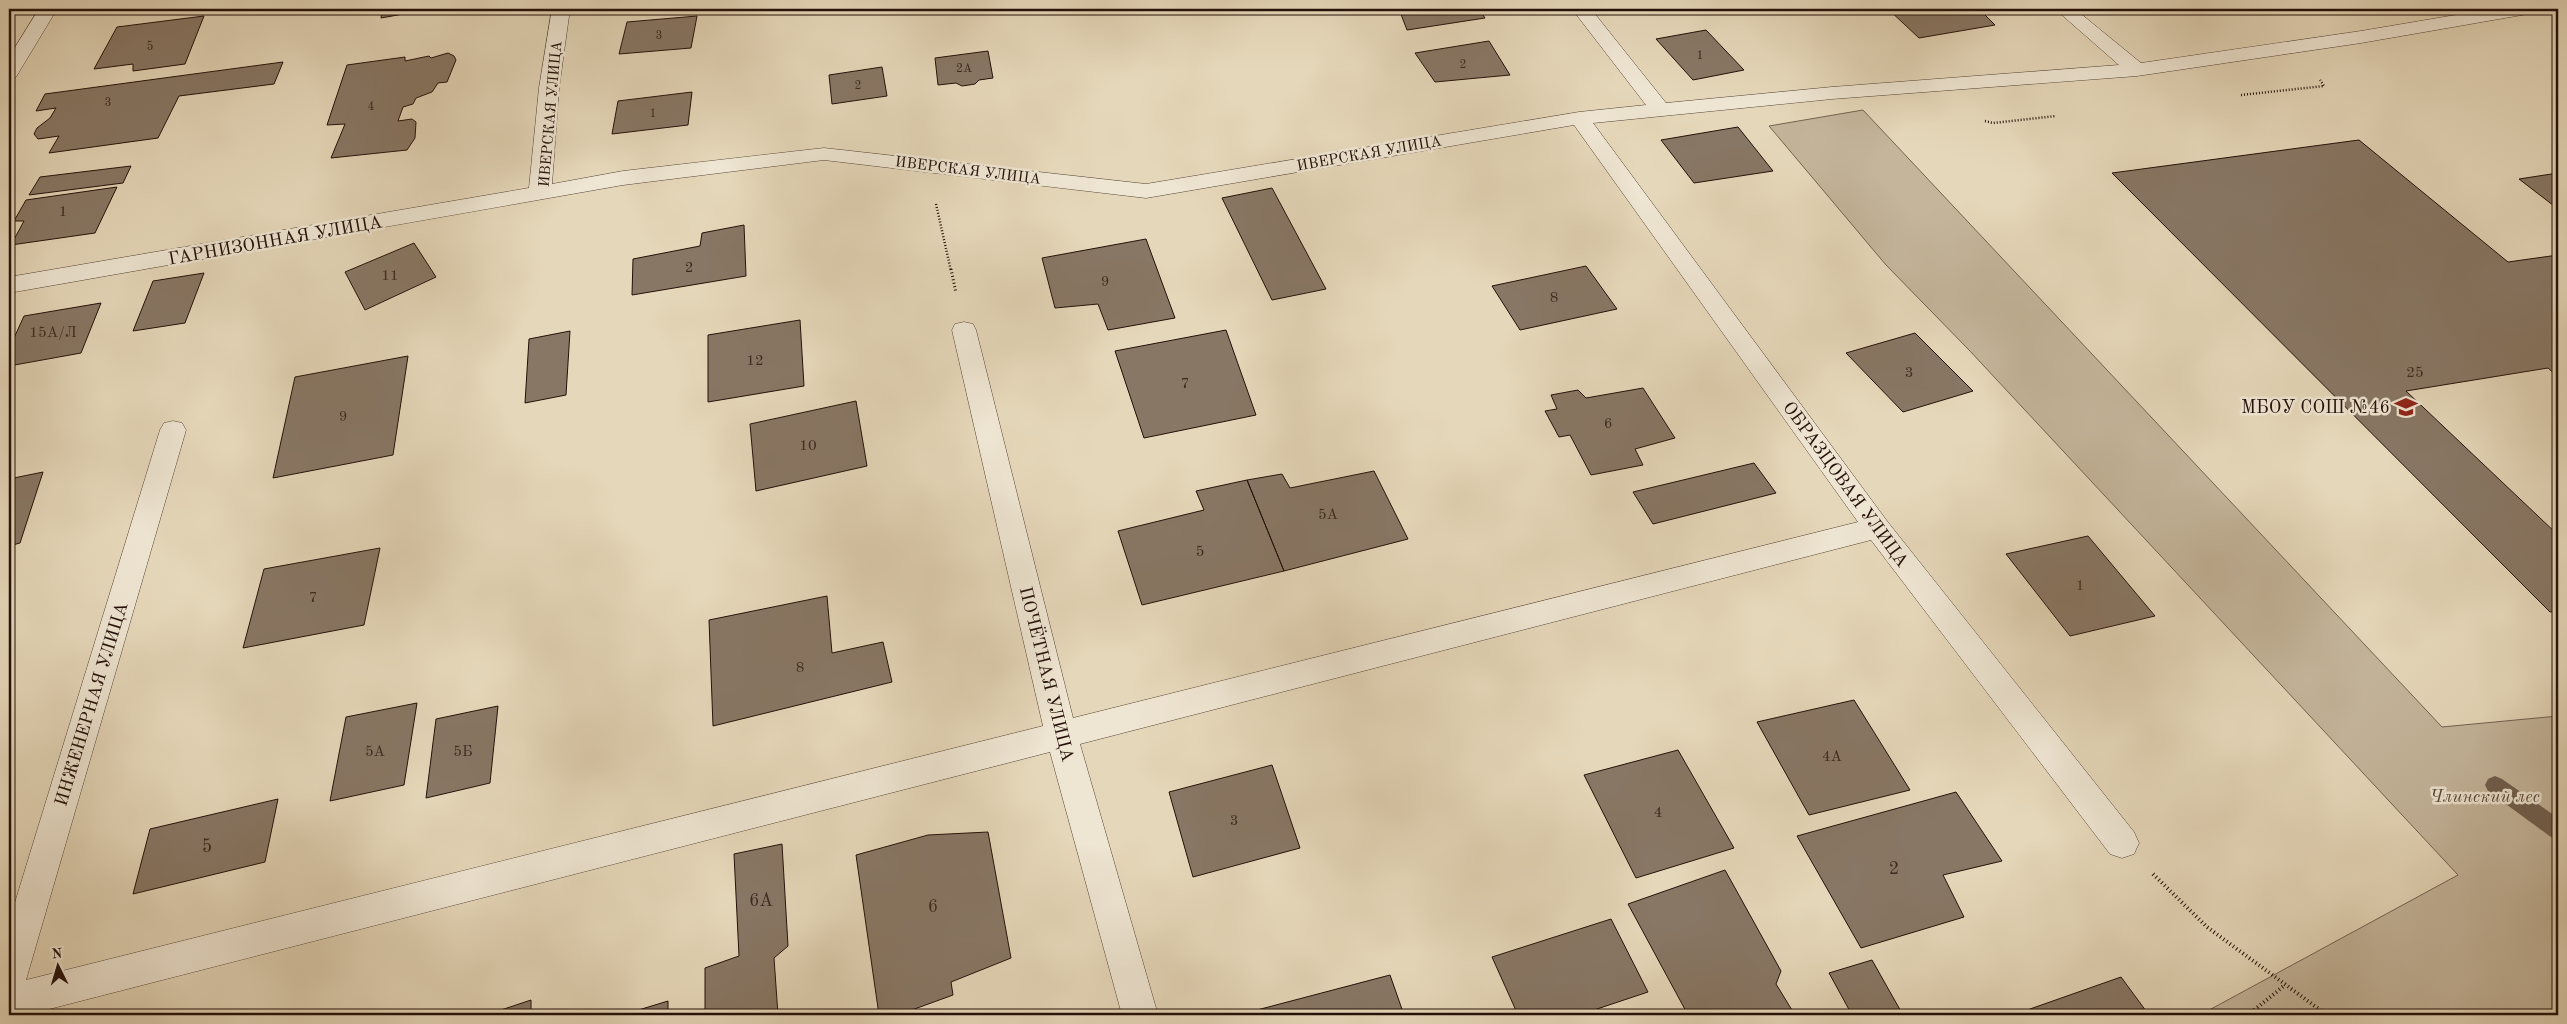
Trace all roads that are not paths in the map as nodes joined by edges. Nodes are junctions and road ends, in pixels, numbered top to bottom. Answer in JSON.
{"nodes":[{"id":1,"x":48,"y":9,"type":"edge"},
{"id":2,"x":561,"y":9,"type":"edge"},
{"id":3,"x":1581,"y":9,"type":"edge"},
{"id":4,"x":2064,"y":9,"type":"edge"},
{"id":5,"x":2522,"y":9,"type":"edge"},
{"id":6,"x":2137,"y":70,"type":"junction"},
{"id":7,"x":9,"y":73,"type":"edge"},
{"id":8,"x":1659,"y":108,"type":"junction"},
{"id":9,"x":1579,"y":118,"type":"junction"},
{"id":10,"x":540,"y":193,"type":"junction"},
{"id":11,"x":9,"y":285,"type":"edge"},
{"id":12,"x":964,"y":330,"type":"road end"},
{"id":13,"x":173,"y":430,"type":"dead end"},
{"id":14,"x":1876,"y":528,"type":"junction"},
{"id":15,"x":1061,"y":734,"type":"junction"},
{"id":16,"x":2122,"y":843,"type":"road end"},
{"id":17,"x":9,"y":979,"type":"edge"},
{"id":18,"x":9,"y":1002,"type":"edge"},
{"id":19,"x":1140,"y":1015,"type":"edge"}],
"edges":[{"from":1,"to":7,"type":"street"},
{"from":2,"to":10,"type":"street","name":"ИВЕРСКАЯ УЛИЦА"},
{"from":3,"to":8,"type":"street"},
{"from":4,"to":6,"type":"street"},
{"from":5,"to":6,"type":"street","name":"ИВЕРСКАЯ УЛИЦА"},
{"from":6,"to":8,"type":"street","name":"ИВЕРСКАЯ УЛИЦА"},
{"from":8,"to":9,"type":"street","name":"ИВЕРСКАЯ УЛИЦА"},
{"from":9,"to":10,"type":"street","name":"ИВЕРСКАЯ УЛИЦА"},
{"from":9,"to":14,"type":"street","name":"ОБРАЗЦОВАЯ УЛИЦА"},
{"from":10,"to":11,"type":"street","name":"ГАРНИЗОННАЯ УЛИЦА"},
{"from":12,"to":15,"type":"street","name":"ПОЧЁТНАЯ УЛИЦА"},
{"from":13,"to":17,"type":"street","name":"ИНЖЕНЕРНАЯ УЛИЦА"},
{"from":14,"to":15,"type":"street"},
{"from":14,"to":16,"type":"street","name":"ОБРАЗЦОВАЯ УЛИЦА"},
{"from":15,"to":18,"type":"street"},
{"from":15,"to":19,"type":"street","name":"ПОЧЁТНАЯ УЛИЦА"}]}
